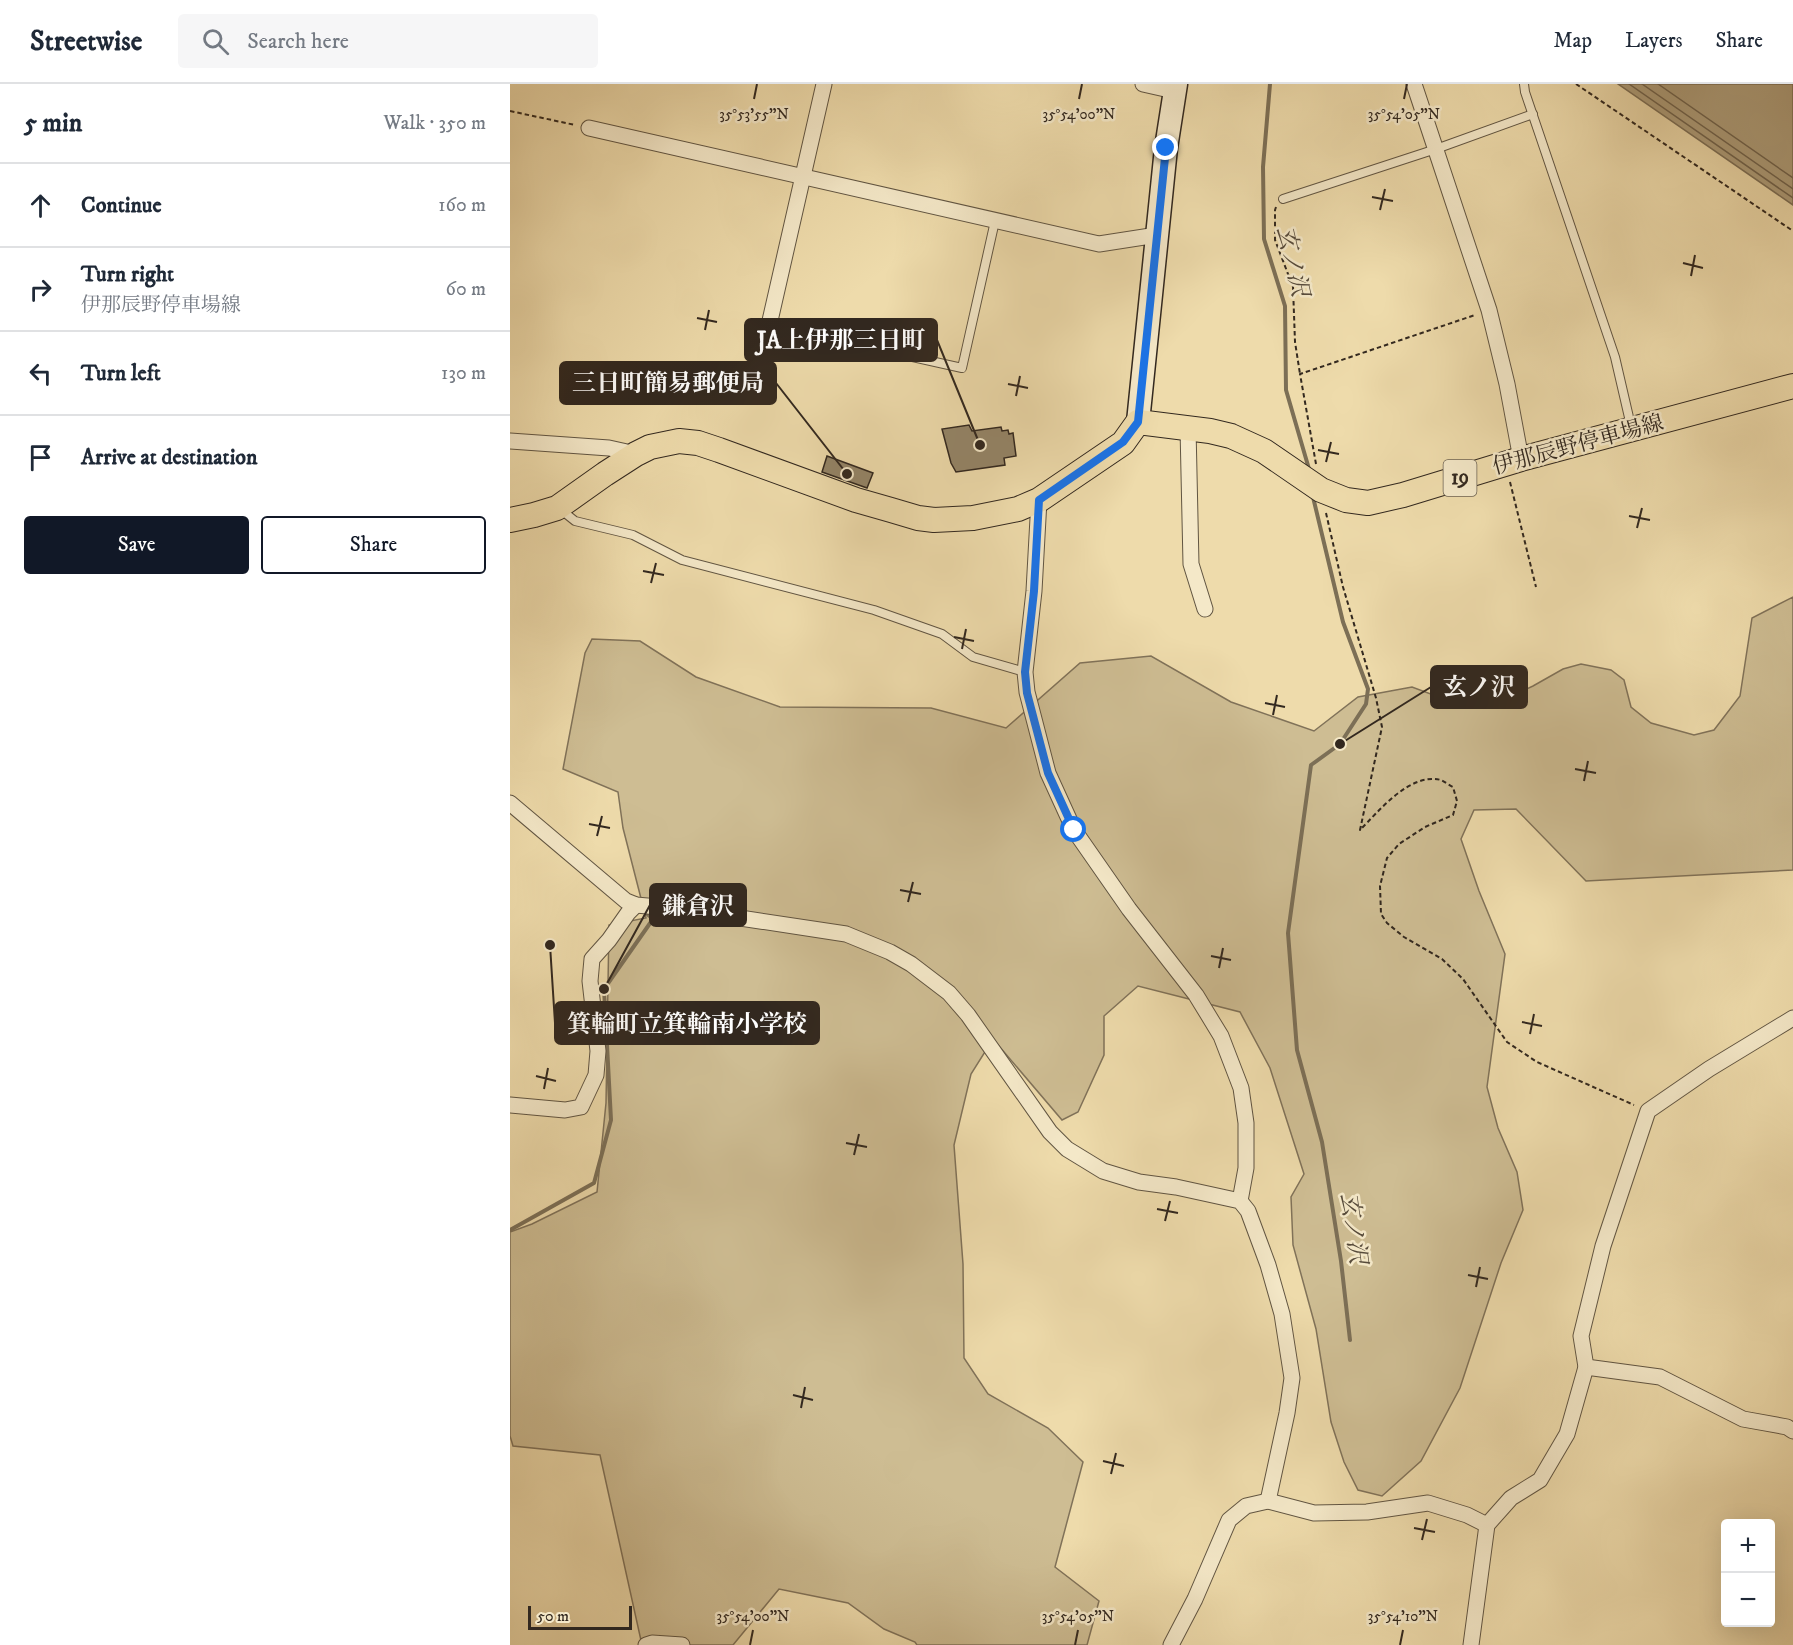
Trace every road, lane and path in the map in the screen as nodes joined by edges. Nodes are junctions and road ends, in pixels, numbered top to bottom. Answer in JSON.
{"nodes":[{"id":1,"x":824,"y":84,"type":"edge"},
{"id":2,"x":1143,"y":84,"type":"edge"},
{"id":3,"x":1414,"y":84,"type":"edge"},
{"id":4,"x":1524,"y":84,"type":"edge"},
{"id":5,"x":1576,"y":84,"type":"edge"},
{"id":6,"x":1175,"y":88,"type":"edge"},
{"id":7,"x":510,"y":111,"type":"edge"},
{"id":8,"x":1533,"y":114,"type":"junction"},
{"id":9,"x":589,"y":128,"type":"joint"},
{"id":10,"x":1436,"y":149,"type":"junction"},
{"id":11,"x":802,"y":176,"type":"junction"},
{"id":12,"x":1283,"y":199,"type":"joint"},
{"id":13,"x":995,"y":221,"type":"junction"},
{"id":14,"x":1793,"y":231,"type":"edge"},
{"id":15,"x":1157,"y":235,"type":"junction"},
{"id":16,"x":1489,"y":310,"type":"junction"},
{"id":17,"x":769,"y":325,"type":"joint"},
{"id":18,"x":1300,"y":374,"type":"junction"},
{"id":19,"x":1793,"y":386,"type":"edge"},
{"id":20,"x":1138,"y":422,"type":"junction"},
{"id":21,"x":1188,"y":428,"type":"junction"},
{"id":22,"x":1632,"y":431,"type":"junction"},
{"id":23,"x":510,"y":441,"type":"edge"},
{"id":24,"x":636,"y":454,"type":"junction"},
{"id":25,"x":1513,"y":462,"type":"junction"},
{"id":26,"x":1321,"y":490,"type":"junction"},
{"id":27,"x":1039,"y":500,"type":"junction"},
{"id":28,"x":557,"y":508,"type":"junction"},
{"id":29,"x":510,"y":520,"type":"edge"},
{"id":30,"x":1536,"y":587,"type":"dead end"},
{"id":31,"x":1205,"y":609,"type":"dead end"},
{"id":32,"x":1025,"y":672,"type":"junction"},
{"id":33,"x":510,"y":803,"type":"edge"},
{"id":34,"x":636,"y":905,"type":"junction"},
{"id":35,"x":1793,"y":1018,"type":"edge"},
{"id":36,"x":510,"y":1105,"type":"edge"},
{"id":37,"x":1648,"y":1111,"type":"junction"},
{"id":38,"x":1240,"y":1201,"type":"junction"},
{"id":39,"x":1586,"y":1367,"type":"junction"},
{"id":40,"x":1791,"y":1427,"type":"edge"},
{"id":41,"x":1268,"y":1501,"type":"junction"},
{"id":42,"x":1487,"y":1524,"type":"junction"},
{"id":43,"x":646,"y":1645,"type":"edge"},
{"id":44,"x":682,"y":1645,"type":"edge"},
{"id":45,"x":1171,"y":1645,"type":"edge"},
{"id":46,"x":1471,"y":1645,"type":"edge"}],
"edges":[{"from":1,"to":11,"type":"street"},
{"from":2,"to":6,"type":"street"},
{"from":3,"to":10,"type":"street"},
{"from":4,"to":8,"type":"lane"},
{"from":5,"to":14,"type":"path"},
{"from":6,"to":15,"type":"street"},
{"from":7,"to":9,"type":"path"},
{"from":8,"to":10,"type":"lane"},
{"from":8,"to":22,"type":"lane"},
{"from":9,"to":11,"type":"street"},
{"from":10,"to":12,"type":"lane"},
{"from":10,"to":16,"type":"street"},
{"from":11,"to":13,"type":"street"},
{"from":11,"to":17,"type":"street"},
{"from":12,"to":18,"type":"path"},
{"from":13,"to":15,"type":"street"},
{"from":13,"to":17,"type":"lane"},
{"from":15,"to":20,"type":"street"},
{"from":16,"to":18,"type":"path"},
{"from":16,"to":25,"type":"street"},
{"from":18,"to":26,"type":"path"},
{"from":19,"to":22,"type":"main road","name":"伊那辰野停車場線","number":"19"},
{"from":20,"to":21,"type":"main road","name":"伊那辰野停車場線","number":"19"},
{"from":20,"to":27,"type":"main road"},
{"from":21,"to":26,"type":"main road","name":"伊那辰野停車場線","number":"19"},
{"from":21,"to":31,"type":"street"},
{"from":22,"to":25,"type":"main road","name":"伊那辰野停車場線","number":"19"},
{"from":23,"to":24,"type":"street"},
{"from":24,"to":27,"type":"main road"},
{"from":24,"to":28,"type":"main road"},
{"from":25,"to":26,"type":"main road","name":"伊那辰野停車場線","number":"19"},
{"from":25,"to":30,"type":"path"},
{"from":26,"to":37,"type":"path"},
{"from":27,"to":32,"type":"street"},
{"from":28,"to":29,"type":"main road"},
{"from":28,"to":32,"type":"lane"},
{"from":32,"to":38,"type":"street"},
{"from":33,"to":34,"type":"street"},
{"from":34,"to":36,"type":"street"},
{"from":34,"to":38,"type":"street"},
{"from":35,"to":37,"type":"street"},
{"from":37,"to":39,"type":"street"},
{"from":38,"to":41,"type":"street"},
{"from":39,"to":40,"type":"street"},
{"from":39,"to":42,"type":"street"},
{"from":41,"to":42,"type":"street"},
{"from":41,"to":45,"type":"street"},
{"from":42,"to":46,"type":"street"},
{"from":43,"to":44,"type":"street"}]}
